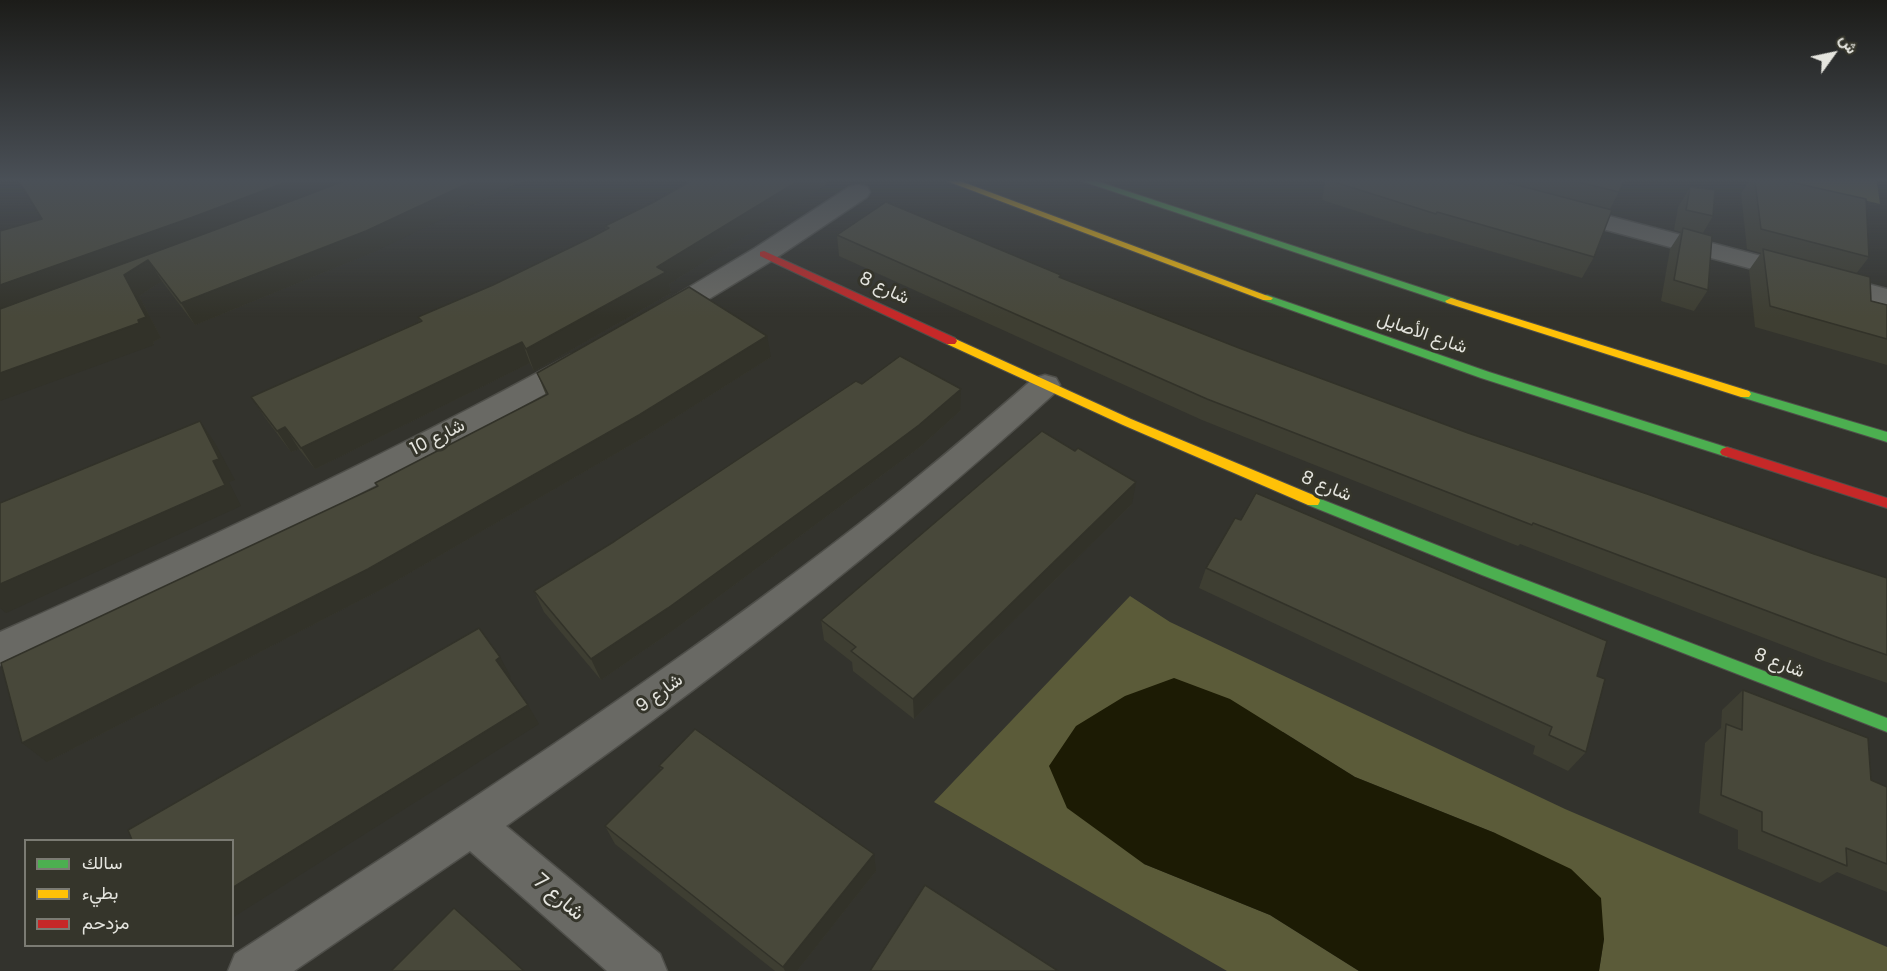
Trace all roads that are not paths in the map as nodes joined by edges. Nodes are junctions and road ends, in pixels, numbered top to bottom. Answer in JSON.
{"nodes":[{"id":1,"x":806,"y":226,"type":"edge"},
{"id":2,"x":1074,"y":226,"type":"edge"},
{"id":3,"x":1220,"y":226,"type":"edge"},
{"id":4,"x":1621,"y":226,"type":"edge"},
{"id":5,"x":764,"y":254,"type":"junction"},
{"id":6,"x":1887,"y":297,"type":"edge"},
{"id":7,"x":633,"y":332,"type":"edge"},
{"id":8,"x":604,"y":348,"type":"edge"},
{"id":9,"x":1045,"y":386,"type":"junction"},
{"id":10,"x":1887,"y":437,"type":"edge"},
{"id":11,"x":1887,"y":503,"type":"edge"},
{"id":12,"x":0,"y":649,"type":"edge"},
{"id":13,"x":1887,"y":725,"type":"edge"},
{"id":14,"x":473,"y":826,"type":"junction"},
{"id":15,"x":252,"y":971,"type":"edge"},
{"id":16,"x":644,"y":971,"type":"edge"}],
"edges":[{"from":1,"to":5,"type":"street"},
{"from":2,"to":11,"type":"main road","name":"شارع الأصايل"},
{"from":3,"to":10,"type":"main road"},
{"from":4,"to":6,"type":"street"},
{"from":5,"to":7,"type":"street"},
{"from":5,"to":9,"type":"main road","name":"شارع 8"},
{"from":8,"to":12,"type":"street","name":"شارع 10"},
{"from":9,"to":13,"type":"main road","name":"شارع 8"},
{"from":9,"to":14,"type":"street","name":"شارع 9"},
{"from":14,"to":15,"type":"street","name":"شارع 9"},
{"from":14,"to":16,"type":"street","name":"شارع 7"}]}
